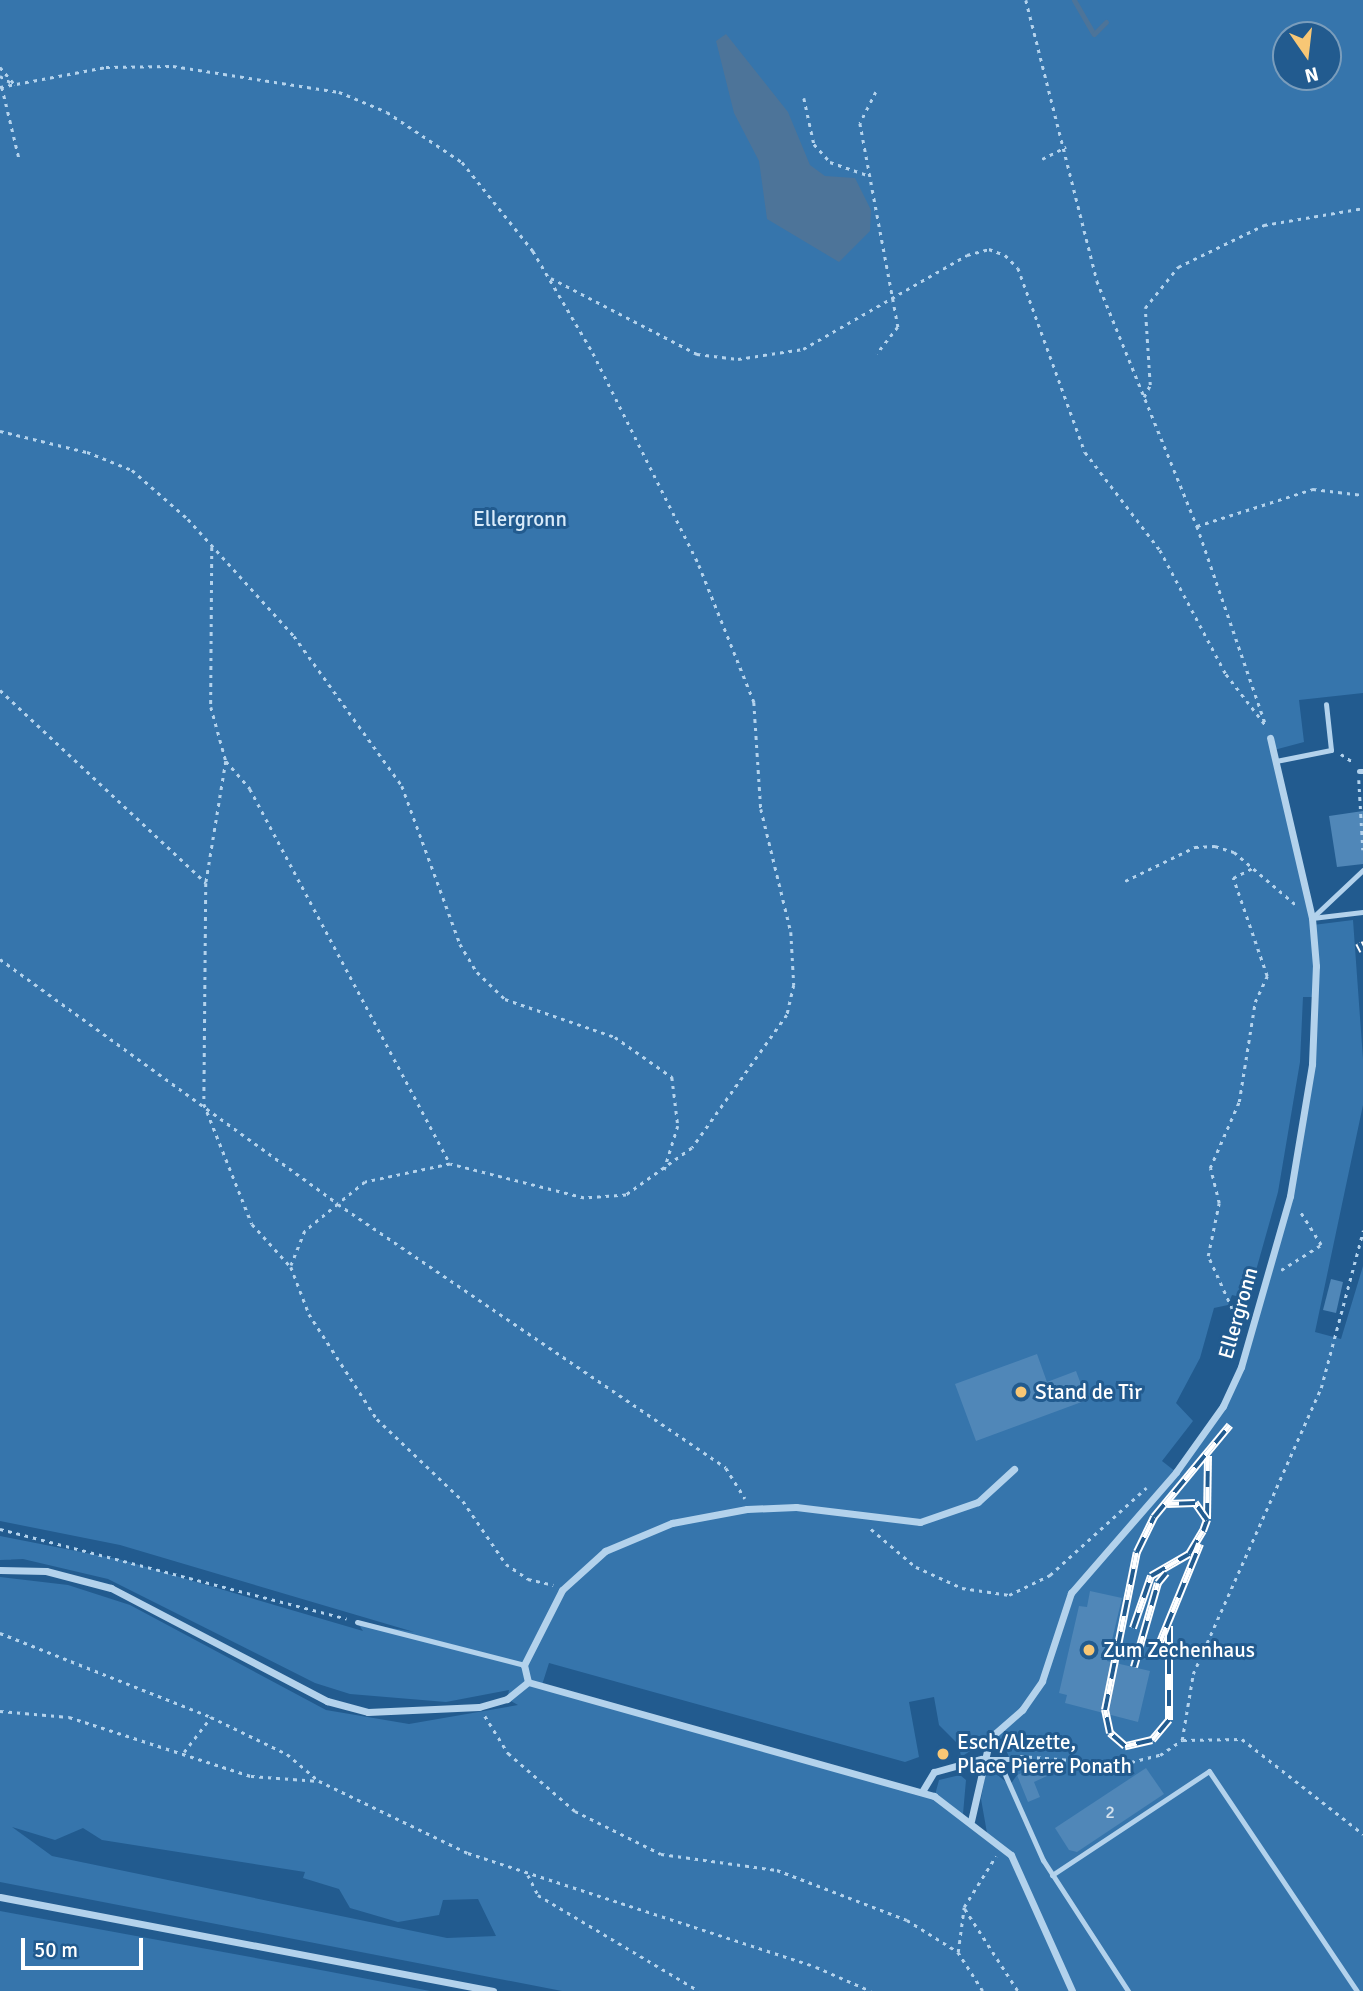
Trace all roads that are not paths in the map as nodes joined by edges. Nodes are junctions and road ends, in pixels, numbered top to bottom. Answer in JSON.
{"nodes":[{"id":1,"x":1326,"y":704,"type":"dead end"},
{"id":2,"x":1270,"y":738,"type":"dead end"},
{"id":3,"x":1276,"y":761,"type":"junction"},
{"id":4,"x":1363,"y":870,"type":"edge"},
{"id":5,"x":1363,"y":912,"type":"edge"},
{"id":6,"x":1312,"y":918,"type":"junction"},
{"id":7,"x":1014,"y":1469,"type":"dead end"},
{"id":8,"x":0,"y":1570,"type":"edge"},
{"id":9,"x":357,"y":1622,"type":"road end"},
{"id":10,"x":524,"y":1665,"type":"junction"},
{"id":11,"x":528,"y":1682,"type":"junction"},
{"id":12,"x":981,"y":1759,"type":"junction"},
{"id":13,"x":998,"y":1759,"type":"junction"},
{"id":14,"x":1010,"y":1759,"type":"road end"},
{"id":15,"x":923,"y":1790,"type":"junction"},
{"id":16,"x":971,"y":1821,"type":"junction"},
{"id":17,"x":1052,"y":1875,"type":"junction"},
{"id":18,"x":0,"y":1897,"type":"edge"},
{"id":19,"x":493,"y":1991,"type":"edge"},
{"id":20,"x":1072,"y":1991,"type":"edge"},
{"id":21,"x":1128,"y":1991,"type":"edge"},
{"id":22,"x":1357,"y":1991,"type":"edge"}],
"edges":[{"from":1,"to":3,"type":"lane"},
{"from":2,"to":3,"type":"street","name":"Ellergronn"},
{"from":3,"to":6,"type":"street","name":"Ellergronn"},
{"from":4,"to":6,"type":"lane"},
{"from":5,"to":6,"type":"lane"},
{"from":6,"to":12,"type":"street","name":"Ellergronn"},
{"from":7,"to":10,"type":"street"},
{"from":8,"to":11,"type":"street"},
{"from":9,"to":10,"type":"lane"},
{"from":10,"to":11,"type":"street"},
{"from":11,"to":15,"type":"street"},
{"from":12,"to":13,"type":"lane"},
{"from":12,"to":15,"type":"street"},
{"from":12,"to":16,"type":"street","name":"Ellergronn"},
{"from":13,"to":14,"type":"lane"},
{"from":13,"to":17,"type":"lane"},
{"from":15,"to":16,"type":"street"},
{"from":16,"to":20,"type":"street"},
{"from":17,"to":21,"type":"lane"},
{"from":17,"to":22,"type":"lane"},
{"from":18,"to":19,"type":"street"}]}
